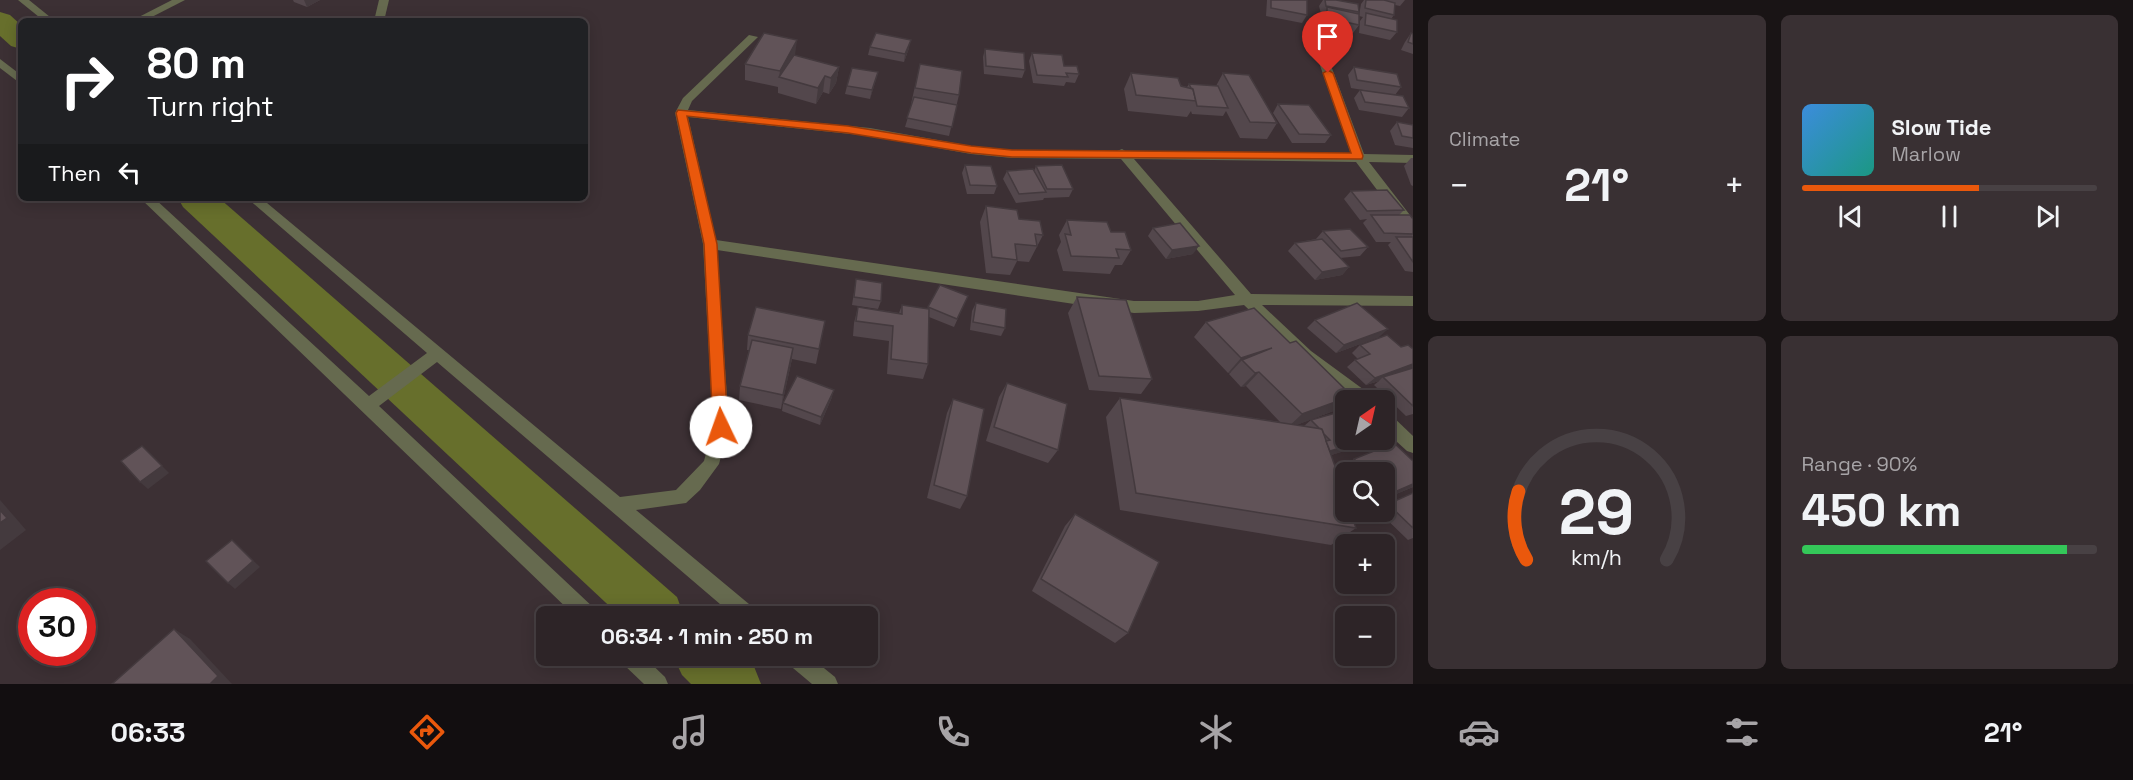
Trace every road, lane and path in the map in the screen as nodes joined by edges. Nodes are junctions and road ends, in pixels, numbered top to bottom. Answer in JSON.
{"nodes":[{"id":1,"x":23,"y":0,"type":"edge"},
{"id":2,"x":180,"y":0,"type":"edge"},
{"id":3,"x":384,"y":0,"type":"edge"},
{"id":4,"x":46,"y":18,"type":"edge"},
{"id":5,"x":142,"y":18,"type":"edge"},
{"id":6,"x":380,"y":18,"type":"edge"},
{"id":7,"x":1313,"y":31,"type":"dead end"},
{"id":8,"x":753,"y":37,"type":"dead end"},
{"id":9,"x":0,"y":62,"type":"edge"},
{"id":10,"x":18,"y":78,"type":"edge"},
{"id":11,"x":681,"y":113,"type":"junction"},
{"id":12,"x":1122,"y":153,"type":"junction"},
{"id":13,"x":1358,"y":156,"type":"junction"},
{"id":14,"x":1413,"y":159,"type":"edge"},
{"id":15,"x":149,"y":201,"type":"edge"},
{"id":16,"x":257,"y":201,"type":"edge"},
{"id":17,"x":1413,"y":228,"type":"edge"},
{"id":18,"x":711,"y":244,"type":"junction"},
{"id":19,"x":1247,"y":299,"type":"junction"},
{"id":20,"x":1413,"y":301,"type":"edge"},
{"id":21,"x":437,"y":354,"type":"junction"},
{"id":22,"x":1352,"y":390,"type":"edge"},
{"id":23,"x":368,"y":405,"type":"junction"},
{"id":24,"x":1395,"y":429,"type":"edge"},
{"id":25,"x":1413,"y":446,"type":"edge"},
{"id":26,"x":616,"y":505,"type":"junction"},
{"id":27,"x":578,"y":606,"type":"edge"},
{"id":28,"x":736,"y":606,"type":"edge"},
{"id":29,"x":639,"y":666,"type":"edge"},
{"id":30,"x":806,"y":666,"type":"edge"},
{"id":31,"x":658,"y":684,"type":"edge"},
{"id":32,"x":828,"y":684,"type":"edge"}],
"edges":[{"from":1,"to":4,"type":"street"},
{"from":2,"to":5,"type":"street"},
{"from":3,"to":6,"type":"street"},
{"from":7,"to":13,"type":"street"},
{"from":8,"to":11,"type":"street"},
{"from":9,"to":10,"type":"street"},
{"from":11,"to":12,"type":"street"},
{"from":11,"to":18,"type":"street"},
{"from":12,"to":13,"type":"street"},
{"from":12,"to":19,"type":"street"},
{"from":13,"to":14,"type":"street"},
{"from":13,"to":17,"type":"street"},
{"from":15,"to":23,"type":"street"},
{"from":16,"to":21,"type":"street"},
{"from":18,"to":19,"type":"street"},
{"from":18,"to":26,"type":"street"},
{"from":19,"to":20,"type":"street"},
{"from":19,"to":22,"type":"street"},
{"from":21,"to":23,"type":"street"},
{"from":21,"to":26,"type":"street"},
{"from":23,"to":27,"type":"street"},
{"from":24,"to":25,"type":"street"},
{"from":26,"to":28,"type":"street"},
{"from":29,"to":31,"type":"street"},
{"from":30,"to":32,"type":"street"}]}
